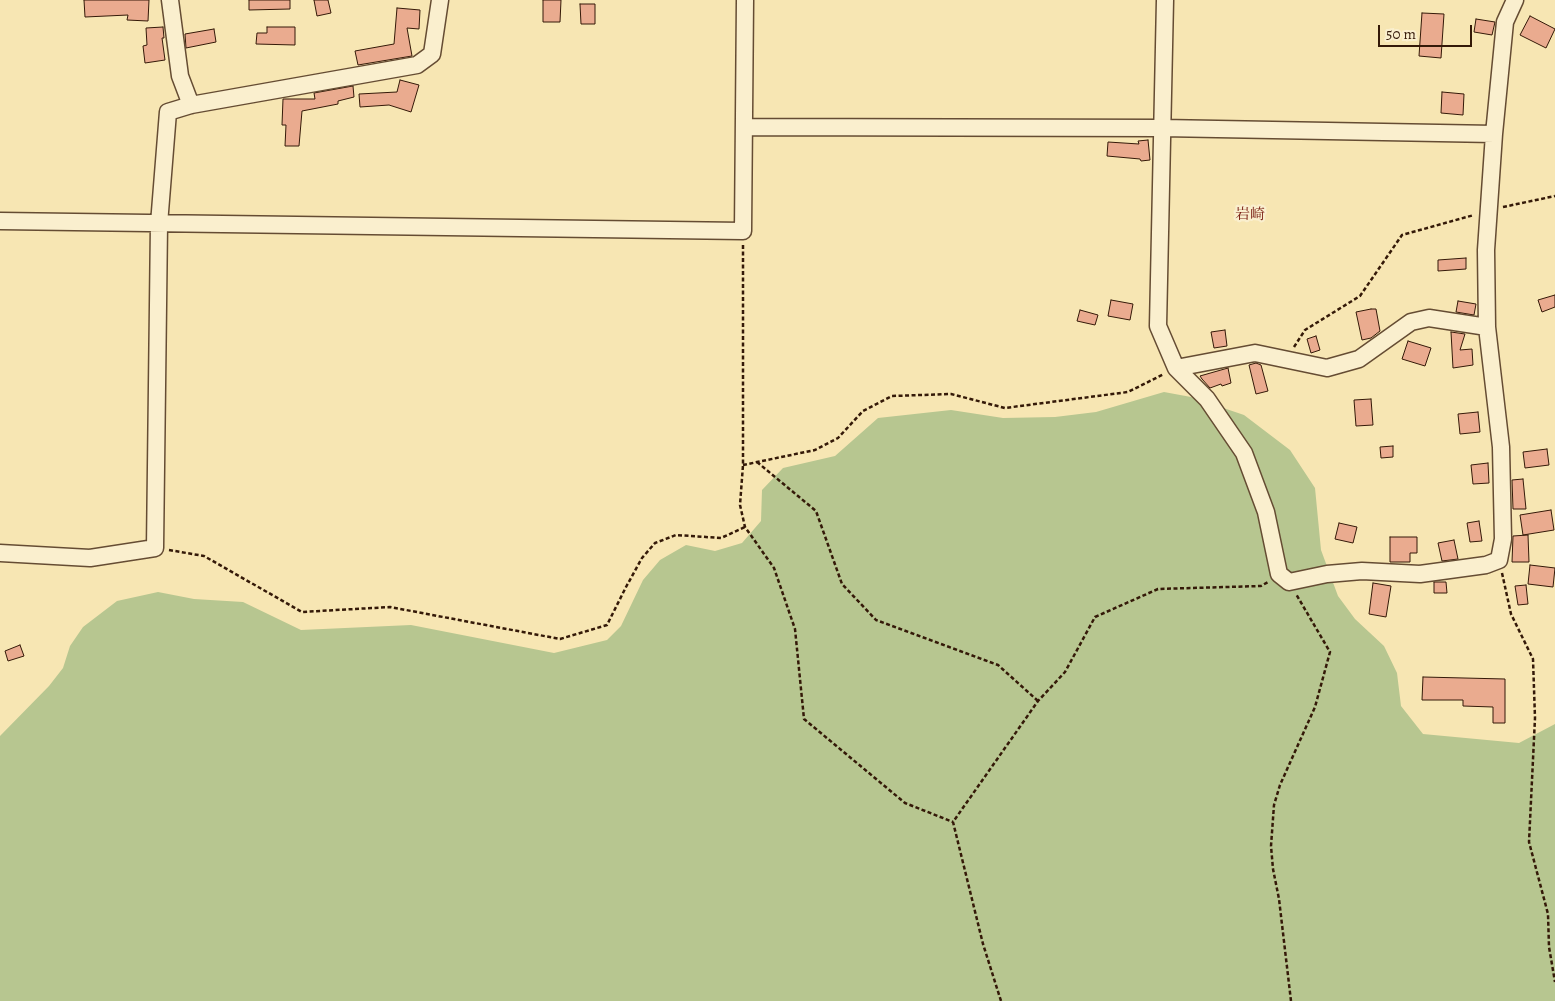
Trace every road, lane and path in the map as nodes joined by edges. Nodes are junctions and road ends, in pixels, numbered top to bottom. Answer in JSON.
{"nodes":[{"id":1,"x":170,"y":0,"type":"edge"},
{"id":2,"x":440,"y":0,"type":"edge"},
{"id":3,"x":745,"y":0,"type":"edge"},
{"id":4,"x":1165,"y":0,"type":"edge"},
{"id":5,"x":1515,"y":0,"type":"edge"},
{"id":6,"x":191,"y":105,"type":"junction"},
{"id":7,"x":744,"y":127,"type":"junction"},
{"id":8,"x":1162,"y":128,"type":"junction"},
{"id":9,"x":1494,"y":134,"type":"junction"},
{"id":10,"x":1555,"y":196,"type":"edge"},
{"id":11,"x":1489,"y":210,"type":"junction"},
{"id":12,"x":0,"y":221,"type":"edge"},
{"id":13,"x":159,"y":224,"type":"junction"},
{"id":14,"x":743,"y":231,"type":"junction"},
{"id":15,"x":1487,"y":327,"type":"junction"},
{"id":16,"x":1286,"y":359,"type":"junction"},
{"id":17,"x":1176,"y":368,"type":"junction"},
{"id":18,"x":757,"y":462,"type":"junction"},
{"id":19,"x":743,"y":465,"type":"junction"},
{"id":20,"x":745,"y":527,"type":"junction"},
{"id":21,"x":155,"y":548,"type":"junction"},
{"id":22,"x":0,"y":553,"type":"edge"},
{"id":23,"x":1498,"y":560,"type":"junction"},
{"id":24,"x":1284,"y":578,"type":"junction"},
{"id":25,"x":1038,"y":701,"type":"junction"},
{"id":26,"x":953,"y":822,"type":"junction"},
{"id":27,"x":1555,"y":982,"type":"edge"},
{"id":28,"x":1001,"y":1001,"type":"edge"},
{"id":29,"x":1291,"y":1001,"type":"edge"}],
"edges":[{"from":1,"to":6,"type":"street"},
{"from":2,"to":6,"type":"street"},
{"from":3,"to":7,"type":"street"},
{"from":4,"to":8,"type":"street"},
{"from":5,"to":9,"type":"street"},
{"from":6,"to":13,"type":"street"},
{"from":7,"to":8,"type":"street"},
{"from":7,"to":14,"type":"street"},
{"from":8,"to":9,"type":"street"},
{"from":8,"to":17,"type":"street"},
{"from":9,"to":11,"type":"street"},
{"from":10,"to":11,"type":"path"},
{"from":11,"to":15,"type":"street"},
{"from":11,"to":16,"type":"path"},
{"from":12,"to":13,"type":"street"},
{"from":13,"to":14,"type":"street"},
{"from":13,"to":21,"type":"street"},
{"from":14,"to":19,"type":"path"},
{"from":15,"to":16,"type":"street"},
{"from":15,"to":23,"type":"street"},
{"from":16,"to":17,"type":"street"},
{"from":17,"to":18,"type":"path"},
{"from":17,"to":24,"type":"street"},
{"from":18,"to":19,"type":"path"},
{"from":18,"to":25,"type":"path"},
{"from":19,"to":20,"type":"path"},
{"from":20,"to":21,"type":"path"},
{"from":20,"to":26,"type":"path"},
{"from":21,"to":22,"type":"street"},
{"from":23,"to":24,"type":"street"},
{"from":23,"to":27,"type":"path"},
{"from":24,"to":25,"type":"path"},
{"from":24,"to":29,"type":"path"},
{"from":25,"to":26,"type":"path"},
{"from":26,"to":28,"type":"path"}]}
